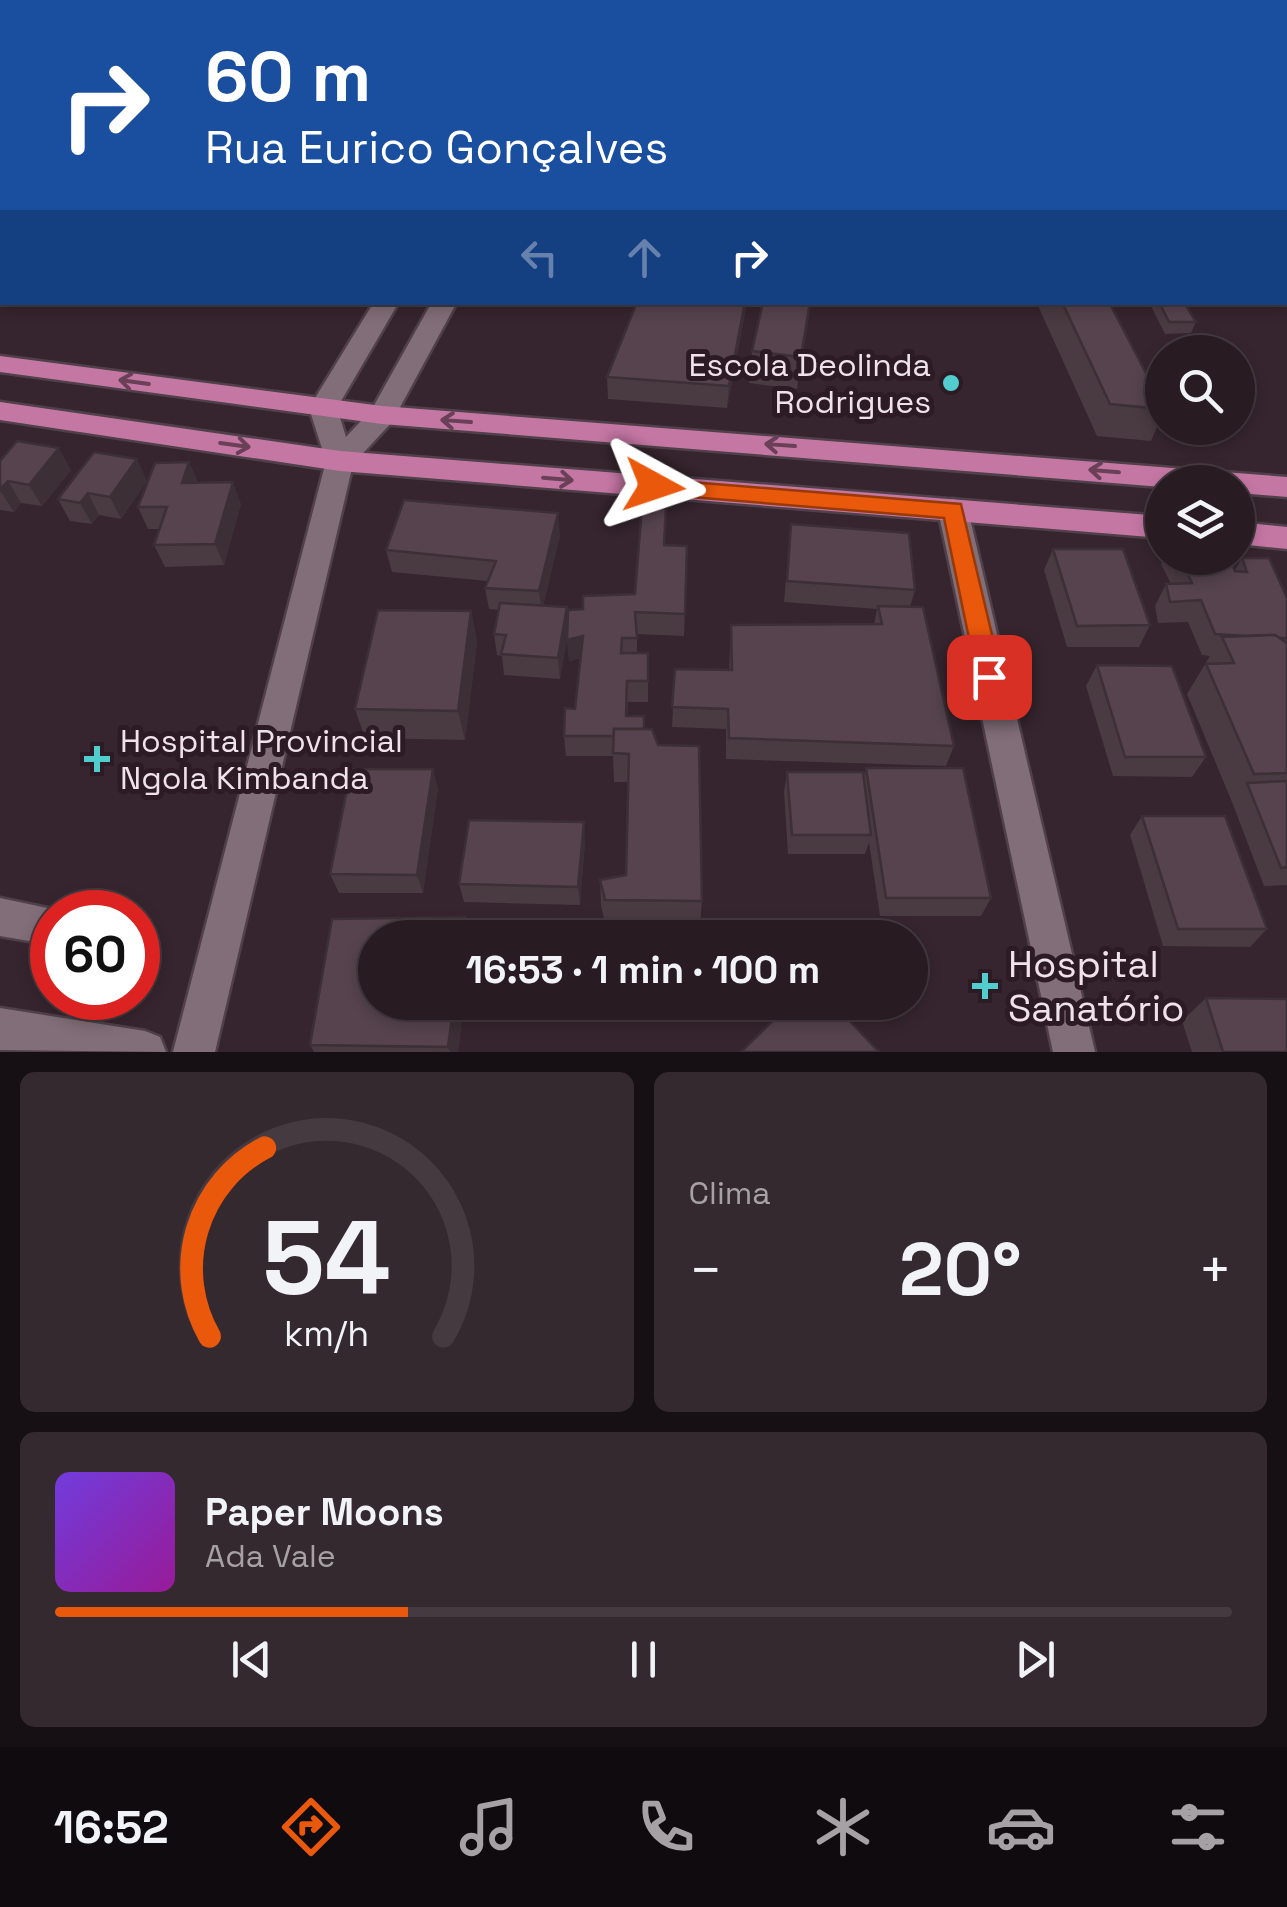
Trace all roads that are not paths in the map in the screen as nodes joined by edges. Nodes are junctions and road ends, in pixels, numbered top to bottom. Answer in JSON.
{"nodes":[{"id":1,"x":384,"y":305,"type":"edge"},
{"id":2,"x":443,"y":305,"type":"edge"},
{"id":3,"x":0,"y":364,"type":"edge"},
{"id":4,"x":323,"y":408,"type":"junction"},
{"id":5,"x":0,"y":411,"type":"edge"},
{"id":6,"x":382,"y":415,"type":"junction"},
{"id":7,"x":340,"y":461,"type":"junction"},
{"id":8,"x":1145,"y":475,"type":"edge"},
{"id":9,"x":1255,"y":484,"type":"edge"},
{"id":10,"x":1287,"y":487,"type":"edge"},
{"id":11,"x":953,"y":510,"type":"junction"},
{"id":12,"x":1145,"y":526,"type":"edge"},
{"id":13,"x":1255,"y":535,"type":"edge"},
{"id":14,"x":1287,"y":538,"type":"edge"},
{"id":15,"x":0,"y":918,"type":"edge"},
{"id":16,"x":30,"y":923,"type":"edge"},
{"id":17,"x":0,"y":1029,"type":"edge"},
{"id":18,"x":145,"y":1052,"type":"edge"},
{"id":19,"x":194,"y":1052,"type":"edge"},
{"id":20,"x":1074,"y":1052,"type":"edge"}],
"edges":[{"from":1,"to":4,"type":"street"},
{"from":2,"to":6,"type":"street"},
{"from":4,"to":3,"type":"main road","one_way":true},
{"from":4,"to":6,"type":"main road"},
{"from":4,"to":7,"type":"street"},
{"from":5,"to":7,"type":"main road","one_way":true},
{"from":6,"to":7,"type":"street"},
{"from":8,"to":6,"type":"main road","one_way":true},
{"from":7,"to":11,"type":"main road","one_way":true},
{"from":7,"to":19,"type":"street"},
{"from":9,"to":10,"type":"main road"},
{"from":11,"to":12,"type":"main road"},
{"from":11,"to":20,"type":"street"},
{"from":13,"to":14,"type":"main road"},
{"from":15,"to":16,"type":"street"},
{"from":17,"to":18,"type":"street"}]}
